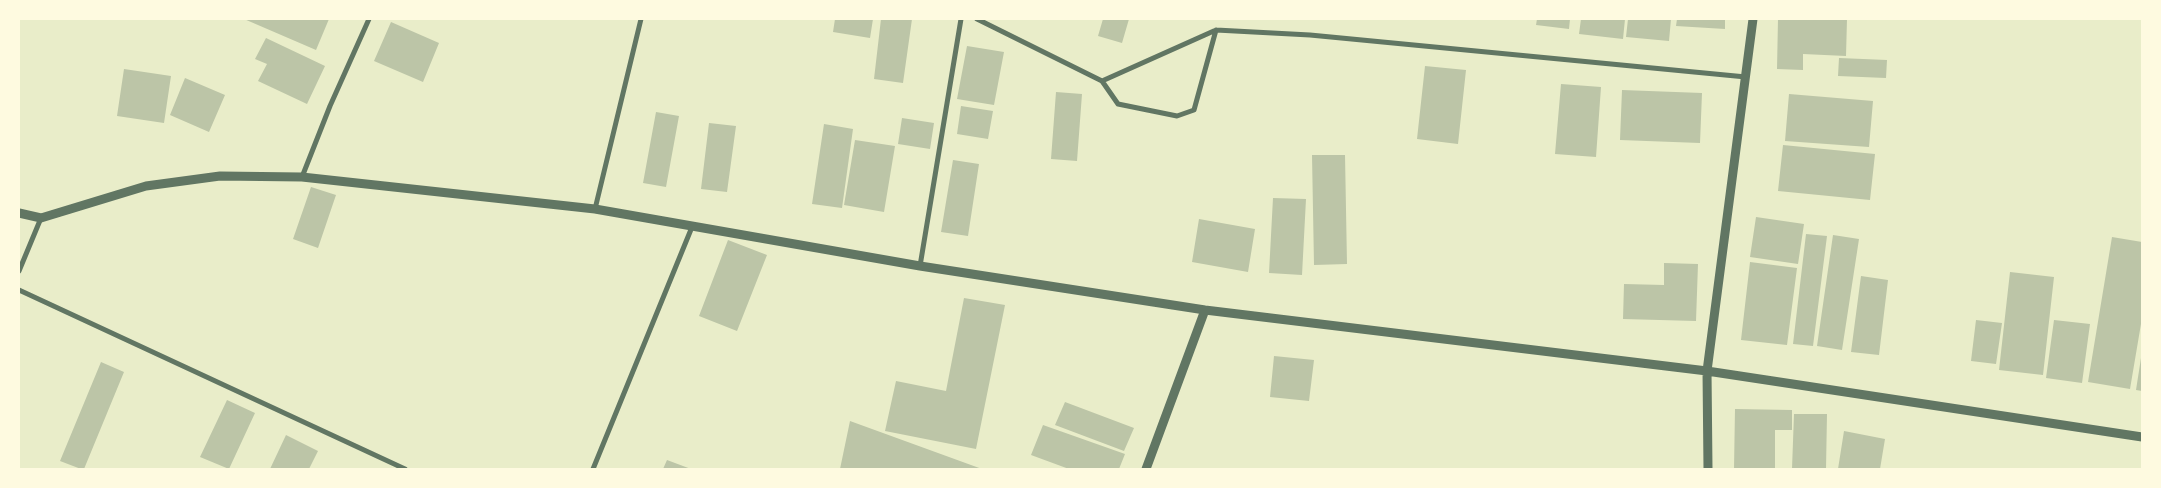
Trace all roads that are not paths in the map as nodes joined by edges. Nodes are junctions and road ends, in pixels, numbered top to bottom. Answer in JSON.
{"nodes":[{"id":1,"x":369,"y":19,"type":"edge"},
{"id":2,"x":641,"y":19,"type":"edge"},
{"id":3,"x":961,"y":19,"type":"edge"},
{"id":4,"x":977,"y":19,"type":"edge"},
{"id":5,"x":1752,"y":19,"type":"edge"},
{"id":6,"x":1216,"y":30,"type":"junction"},
{"id":7,"x":1746,"y":78,"type":"junction"},
{"id":8,"x":1102,"y":81,"type":"junction"},
{"id":9,"x":302,"y":177,"type":"junction"},
{"id":10,"x":595,"y":209,"type":"junction"},
{"id":11,"x":19,"y":213,"type":"edge"},
{"id":12,"x":41,"y":218,"type":"junction"},
{"id":13,"x":692,"y":227,"type":"junction"},
{"id":14,"x":920,"y":266,"type":"junction"},
{"id":15,"x":19,"y":271,"type":"edge"},
{"id":16,"x":19,"y":290,"type":"edge"},
{"id":17,"x":1205,"y":310,"type":"junction"},
{"id":18,"x":1707,"y":371,"type":"junction"},
{"id":19,"x":2142,"y":437,"type":"edge"},
{"id":20,"x":405,"y":469,"type":"edge"},
{"id":21,"x":593,"y":469,"type":"edge"},
{"id":22,"x":1146,"y":469,"type":"edge"},
{"id":23,"x":1708,"y":469,"type":"edge"}],
"edges":[{"from":1,"to":9,"type":"street"},
{"from":2,"to":10,"type":"street"},
{"from":3,"to":14,"type":"street"},
{"from":4,"to":8,"type":"street"},
{"from":5,"to":7,"type":"street"},
{"from":6,"to":7,"type":"street"},
{"from":6,"to":8,"type":"street"},
{"from":6,"to":8,"type":"street"},
{"from":7,"to":18,"type":"street"},
{"from":9,"to":10,"type":"street"},
{"from":9,"to":12,"type":"street"},
{"from":10,"to":13,"type":"street"},
{"from":11,"to":12,"type":"street"},
{"from":12,"to":15,"type":"street"},
{"from":13,"to":14,"type":"street"},
{"from":13,"to":21,"type":"street"},
{"from":14,"to":17,"type":"street"},
{"from":16,"to":20,"type":"street"},
{"from":17,"to":18,"type":"street"},
{"from":17,"to":22,"type":"street"},
{"from":18,"to":19,"type":"street"},
{"from":18,"to":23,"type":"street"}]}
